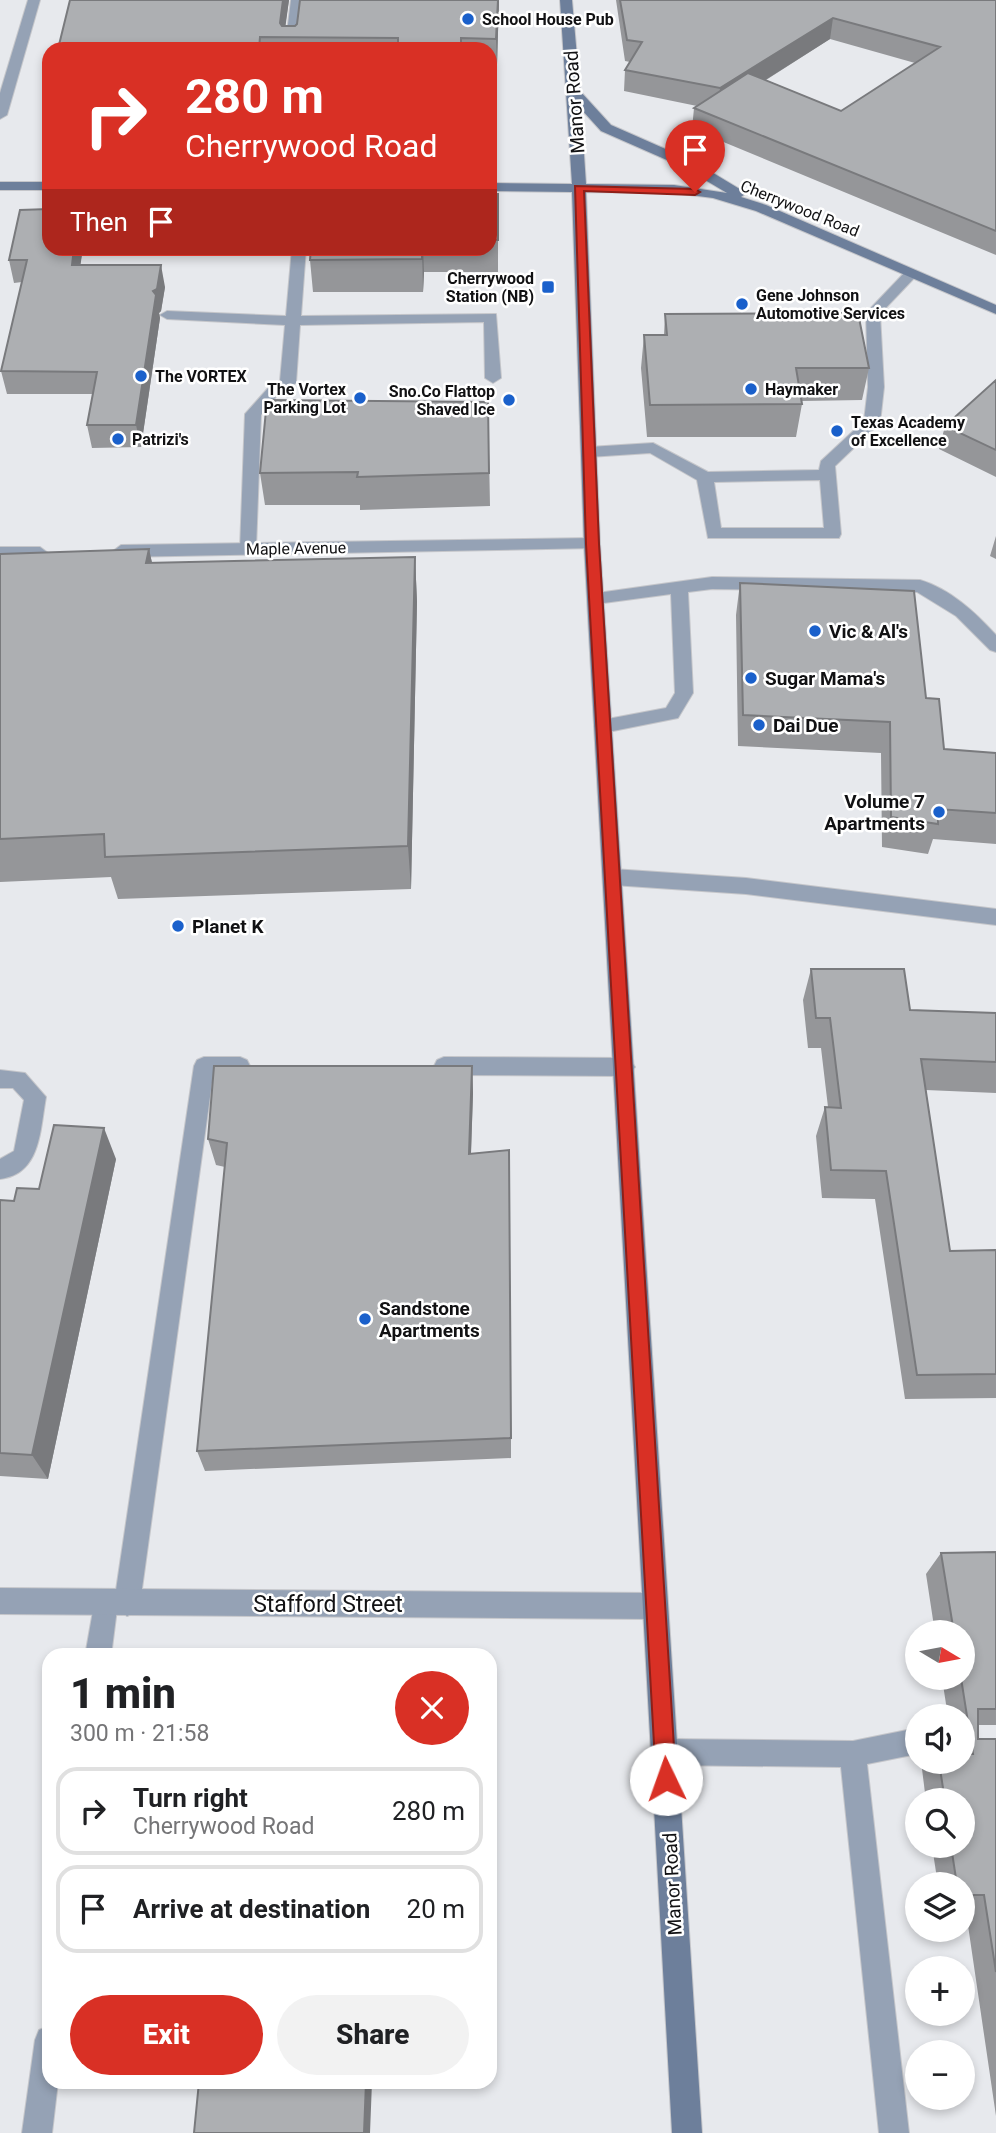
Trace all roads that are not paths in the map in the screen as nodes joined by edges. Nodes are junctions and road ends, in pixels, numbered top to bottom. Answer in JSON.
{"nodes":[{"id":1,"x":34,"y":0,"type":"edge"},
{"id":2,"x":297,"y":0,"type":"edge"},
{"id":3,"x":566,"y":0,"type":"edge"},
{"id":4,"x":292,"y":42,"type":"edge"},
{"id":5,"x":574,"y":93,"type":"junction"},
{"id":6,"x":0,"y":115,"type":"edge"},
{"id":7,"x":0,"y":186,"type":"edge"},
{"id":8,"x":42,"y":186,"type":"edge"},
{"id":9,"x":497,"y":187,"type":"edge"},
{"id":10,"x":579,"y":188,"type":"junction"},
{"id":11,"x":761,"y":208,"type":"junction"},
{"id":12,"x":299,"y":256,"type":"edge"},
{"id":13,"x":912,"y":273,"type":"junction"},
{"id":14,"x":996,"y":310,"type":"edge"},
{"id":15,"x":167,"y":315,"type":"dead end"},
{"id":16,"x":295,"y":321,"type":"junction"},
{"id":17,"x":493,"y":378,"type":"dead end"},
{"id":18,"x":589,"y":452,"type":"junction"},
{"id":19,"x":828,"y":475,"type":"junction"},
{"id":20,"x":705,"y":477,"type":"junction"},
{"id":21,"x":592,"y":544,"type":"junction"},
{"id":22,"x":248,"y":549,"type":"junction"},
{"id":23,"x":55,"y":552,"type":"edge"},
{"id":24,"x":110,"y":552,"type":"edge"},
{"id":25,"x":0,"y":553,"type":"edge"},
{"id":26,"x":680,"y":587,"type":"junction"},
{"id":27,"x":596,"y":598,"type":"junction"},
{"id":28,"x":996,"y":646,"type":"edge"},
{"id":29,"x":603,"y":726,"type":"junction"},
{"id":30,"x":613,"y":877,"type":"junction"},
{"id":31,"x":996,"y":917,"type":"edge"},
{"id":32,"x":260,"y":1066,"type":"edge"},
{"id":33,"x":427,"y":1066,"type":"edge"},
{"id":34,"x":624,"y":1067,"type":"junction"},
{"id":35,"x":0,"y":1079,"type":"edge"},
{"id":36,"x":0,"y":1169,"type":"edge"},
{"id":37,"x":0,"y":1601,"type":"edge"},
{"id":38,"x":116,"y":1603,"type":"junction"},
{"id":39,"x":655,"y":1606,"type":"junction"},
{"id":40,"x":101,"y":1648,"type":"edge"},
{"id":41,"x":905,"y":1743,"type":"edge"},
{"id":42,"x":664,"y":1752,"type":"junction"},
{"id":43,"x":853,"y":1754,"type":"junction"},
{"id":44,"x":43,"y":2089,"type":"edge"},
{"id":45,"x":37,"y":2133,"type":"edge"},
{"id":46,"x":687,"y":2133,"type":"edge"},
{"id":47,"x":894,"y":2133,"type":"edge"}],
"edges":[{"from":1,"to":6,"type":"street"},
{"from":2,"to":4,"type":"street"},
{"from":3,"to":5,"type":"main road","name":"Manor Road"},
{"from":5,"to":10,"type":"main road","name":"Manor Road"},
{"from":5,"to":11,"type":"main road"},
{"from":7,"to":8,"type":"main road"},
{"from":9,"to":10,"type":"main road","name":"Cherrywood Road"},
{"from":10,"to":11,"type":"main road","name":"Cherrywood Road"},
{"from":10,"to":18,"type":"main road","name":"Manor Road"},
{"from":11,"to":13,"type":"main road","name":"Cherrywood Road"},
{"from":12,"to":16,"type":"street"},
{"from":13,"to":14,"type":"main road","name":"Cherrywood Road"},
{"from":13,"to":19,"type":"street"},
{"from":15,"to":16,"type":"street"},
{"from":16,"to":17,"type":"street"},
{"from":16,"to":22,"type":"street"},
{"from":18,"to":20,"type":"street"},
{"from":18,"to":21,"type":"main road","name":"Manor Road"},
{"from":19,"to":20,"type":"street"},
{"from":19,"to":20,"type":"street"},
{"from":21,"to":22,"type":"street","name":"Maple Avenue"},
{"from":21,"to":27,"type":"main road","name":"Manor Road"},
{"from":22,"to":24,"type":"street","name":"Maple Avenue"},
{"from":23,"to":25,"type":"street"},
{"from":26,"to":27,"type":"street"},
{"from":26,"to":28,"type":"street"},
{"from":26,"to":29,"type":"street"},
{"from":27,"to":29,"type":"main road","name":"Manor Road"},
{"from":29,"to":30,"type":"main road","name":"Manor Road"},
{"from":30,"to":31,"type":"street"},
{"from":30,"to":34,"type":"main road","name":"Manor Road"},
{"from":32,"to":38,"type":"street"},
{"from":33,"to":34,"type":"street"},
{"from":34,"to":39,"type":"main road","name":"Manor Road"},
{"from":35,"to":36,"type":"street"},
{"from":37,"to":38,"type":"street","name":"Stafford Street"},
{"from":38,"to":39,"type":"street","name":"Stafford Street"},
{"from":38,"to":40,"type":"street"},
{"from":39,"to":42,"type":"main road","name":"Manor Road"},
{"from":41,"to":43,"type":"street"},
{"from":42,"to":43,"type":"street"},
{"from":42,"to":46,"type":"main road","name":"Manor Road"},
{"from":43,"to":47,"type":"street"},
{"from":44,"to":45,"type":"street"}]}
